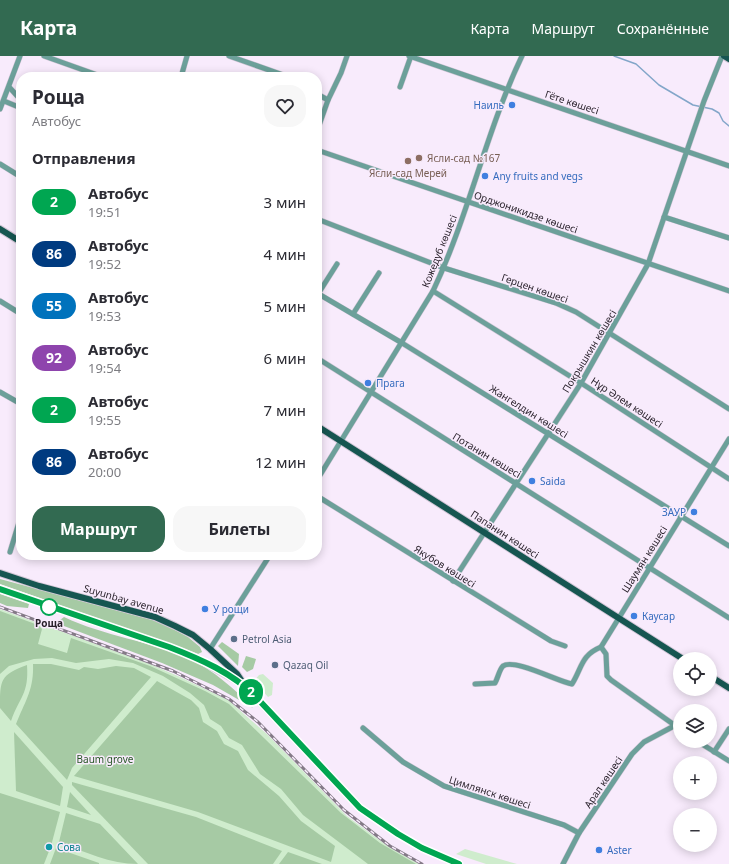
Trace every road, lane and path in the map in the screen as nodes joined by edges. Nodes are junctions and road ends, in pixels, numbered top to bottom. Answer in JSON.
{"nodes":[{"id":1,"x":20,"y":56,"type":"edge"},
{"id":2,"x":44,"y":56,"type":"edge"},
{"id":3,"x":188,"y":56,"type":"edge"},
{"id":4,"x":229,"y":56,"type":"edge"},
{"id":5,"x":347,"y":56,"type":"edge"},
{"id":6,"x":410,"y":56,"type":"edge"},
{"id":7,"x":522,"y":56,"type":"edge"},
{"id":8,"x":723,"y":56,"type":"edge"},
{"id":9,"x":729,"y":59,"type":"edge"},
{"id":10,"x":89,"y":72,"type":"edge"},
{"id":11,"x":183,"y":72,"type":"edge"},
{"id":12,"x":275,"y":72,"type":"edge"},
{"id":13,"x":10,"y":87,"type":"junction"},
{"id":14,"x":400,"y":87,"type":"dead end"},
{"id":15,"x":506,"y":90,"type":"junction"},
{"id":16,"x":16,"y":94,"type":"edge"},
{"id":17,"x":322,"y":97,"type":"edge"},
{"id":18,"x":328,"y":100,"type":"junction"},
{"id":19,"x":4,"y":101,"type":"junction"},
{"id":20,"x":16,"y":106,"type":"edge"},
{"id":21,"x":0,"y":108,"type":"edge"},
{"id":22,"x":322,"y":117,"type":"edge"},
{"id":23,"x":688,"y":150,"type":"junction"},
{"id":24,"x":322,"y":152,"type":"edge"},
{"id":25,"x":0,"y":164,"type":"edge"},
{"id":26,"x":729,"y":166,"type":"edge"},
{"id":27,"x":16,"y":174,"type":"edge"},
{"id":28,"x":468,"y":202,"type":"junction"},
{"id":29,"x":664,"y":217,"type":"junction"},
{"id":30,"x":322,"y":221,"type":"edge"},
{"id":31,"x":0,"y":229,"type":"edge"},
{"id":32,"x":729,"y":238,"type":"edge"},
{"id":33,"x":16,"y":239,"type":"edge"},
{"id":34,"x":337,"y":264,"type":"dead end"},
{"id":35,"x":648,"y":264,"type":"junction"},
{"id":36,"x":444,"y":268,"type":"junction"},
{"id":37,"x":379,"y":274,"type":"dead end"},
{"id":38,"x":322,"y":288,"type":"edge"},
{"id":39,"x":433,"y":291,"type":"junction"},
{"id":40,"x":729,"y":291,"type":"edge"},
{"id":41,"x":322,"y":296,"type":"edge"},
{"id":42,"x":0,"y":301,"type":"edge"},
{"id":43,"x":16,"y":311,"type":"edge"},
{"id":44,"x":353,"y":314,"type":"junction"},
{"id":45,"x":610,"y":335,"type":"junction"},
{"id":46,"x":402,"y":343,"type":"junction"},
{"id":47,"x":322,"y":361,"type":"edge"},
{"id":48,"x":581,"y":383,"type":"junction"},
{"id":49,"x":371,"y":392,"type":"junction"},
{"id":50,"x":1,"y":394,"type":"edge"},
{"id":51,"x":16,"y":402,"type":"edge"},
{"id":52,"x":729,"y":409,"type":"edge"},
{"id":53,"x":322,"y":429,"type":"edge"},
{"id":54,"x":548,"y":433,"type":"junction"},
{"id":55,"x":729,"y":439,"type":"edge"},
{"id":56,"x":341,"y":440,"type":"junction"},
{"id":57,"x":711,"y":468,"type":"junction"},
{"id":58,"x":322,"y":472,"type":"edge"},
{"id":59,"x":729,"y":479,"type":"edge"},
{"id":60,"x":517,"y":484,"type":"junction"},
{"id":61,"x":322,"y":499,"type":"edge"},
{"id":62,"x":682,"y":516,"type":"junction"},
{"id":63,"x":16,"y":532,"type":"edge"},
{"id":64,"x":485,"y":533,"type":"junction"},
{"id":65,"x":729,"y":546,"type":"edge"},
{"id":66,"x":10,"y":552,"type":"dead end"},
{"id":67,"x":267,"y":560,"type":"edge"},
{"id":68,"x":649,"y":568,"type":"junction"},
{"id":69,"x":0,"y":573,"type":"edge"},
{"id":70,"x":453,"y":581,"type":"junction"},
{"id":71,"x":0,"y":589,"type":"edge"},
{"id":72,"x":618,"y":618,"type":"junction"},
{"id":73,"x":729,"y":618,"type":"edge"},
{"id":74,"x":565,"y":646,"type":"dead end"},
{"id":75,"x":601,"y":647,"type":"junction"},
{"id":76,"x":210,"y":650,"type":"junction"},
{"id":77,"x":673,"y":653,"type":"edge"},
{"id":78,"x":717,"y":680,"type":"edge"},
{"id":79,"x":475,"y":684,"type":"dead end"},
{"id":80,"x":245,"y":686,"type":"junction"},
{"id":81,"x":729,"y":688,"type":"edge"},
{"id":82,"x":673,"y":725,"type":"edge"},
{"id":83,"x":673,"y":727,"type":"edge"},
{"id":84,"x":363,"y":728,"type":"dead end"},
{"id":85,"x":729,"y":729,"type":"edge"},
{"id":86,"x":708,"y":748,"type":"edge"},
{"id":87,"x":714,"y":752,"type":"junction"},
{"id":88,"x":729,"y":761,"type":"edge"},
{"id":89,"x":579,"y":833,"type":"junction"},
{"id":90,"x":459,"y":864,"type":"edge"},
{"id":91,"x":563,"y":864,"type":"edge"}],
"edges":[{"from":1,"to":13,"type":"street"},
{"from":2,"to":10,"type":"street"},
{"from":3,"to":11,"type":"street"},
{"from":4,"to":12,"type":"street"},
{"from":5,"to":18,"type":"street"},
{"from":6,"to":14,"type":"street"},
{"from":6,"to":15,"type":"street","name":"Гёте көшесі"},
{"from":7,"to":15,"type":"street","name":"Кожедуб көшесі"},
{"from":8,"to":9,"type":"main road"},
{"from":8,"to":23,"type":"street","name":"Покрышкин көшесі"},
{"from":13,"to":16,"type":"street"},
{"from":13,"to":19,"type":"street"},
{"from":15,"to":23,"type":"street","name":"Гёте көшесі"},
{"from":15,"to":28,"type":"street","name":"Кожедуб көшесі"},
{"from":17,"to":18,"type":"street"},
{"from":18,"to":22,"type":"street"},
{"from":19,"to":20,"type":"street"},
{"from":19,"to":21,"type":"street"},
{"from":23,"to":26,"type":"street","name":"Гёте көшесі"},
{"from":23,"to":29,"type":"street","name":"Покрышкин көшесі"},
{"from":24,"to":28,"type":"street","name":"Орджоникидзе көшесі"},
{"from":25,"to":27,"type":"street"},
{"from":28,"to":35,"type":"street","name":"Орджоникидзе көшесі"},
{"from":28,"to":36,"type":"street","name":"Кожедуб көшесі"},
{"from":29,"to":32,"type":"street"},
{"from":29,"to":35,"type":"street","name":"Покрышкин көшесі"},
{"from":30,"to":36,"type":"street","name":"Герцен көшесі"},
{"from":31,"to":33,"type":"main road"},
{"from":34,"to":38,"type":"street"},
{"from":35,"to":40,"type":"street","name":"Орджоникидзе көшесі"},
{"from":35,"to":45,"type":"street","name":"Покрышкин көшесі"},
{"from":36,"to":39,"type":"street","name":"Кожедуб көшесі"},
{"from":36,"to":45,"type":"street","name":"Герцен көшесі"},
{"from":37,"to":44,"type":"street"},
{"from":39,"to":46,"type":"street","name":"Кожедуб көшесі"},
{"from":39,"to":48,"type":"street","name":"Нұр Әлем көшесі"},
{"from":41,"to":44,"type":"street","name":"Жангелдин көшесі"},
{"from":42,"to":43,"type":"street"},
{"from":44,"to":46,"type":"street","name":"Жангелдин көшесі"},
{"from":45,"to":48,"type":"street","name":"Покрышкин көшесі"},
{"from":45,"to":52,"type":"street","name":"Герцен көшесі"},
{"from":46,"to":49,"type":"street","name":"Кожедуб көшесі"},
{"from":46,"to":54,"type":"street","name":"Жангелдин көшесі"},
{"from":47,"to":49,"type":"street","name":"Потанин көшесі"},
{"from":48,"to":54,"type":"street","name":"Покрышкин көшесі"},
{"from":48,"to":57,"type":"street","name":"Нұр Әлем көшесі"},
{"from":49,"to":56,"type":"street","name":"Кожедуб көшесі"},
{"from":49,"to":60,"type":"street","name":"Потанин көшесі"},
{"from":50,"to":51,"type":"street"},
{"from":53,"to":56,"type":"main road","name":"Папанин көшесі"},
{"from":54,"to":60,"type":"street","name":"Покрышкин көшесі"},
{"from":54,"to":62,"type":"street","name":"Жангелдин көшесі"},
{"from":55,"to":57,"type":"street","name":"Шаумян көшесі"},
{"from":56,"to":58,"type":"street","name":"Кожедуб көшесі"},
{"from":56,"to":64,"type":"main road","name":"Папанин көшесі"},
{"from":57,"to":59,"type":"street","name":"Нұр Әлем көшесі"},
{"from":57,"to":62,"type":"street","name":"Шаумян көшесі"},
{"from":60,"to":64,"type":"street","name":"Покрышкин көшесі"},
{"from":60,"to":68,"type":"street","name":"Потанин көшесі"},
{"from":61,"to":70,"type":"street","name":"Якубов көшесі"},
{"from":62,"to":65,"type":"street","name":"Жангелдин көшесі"},
{"from":62,"to":68,"type":"street","name":"Шаумян көшесі"},
{"from":63,"to":66,"type":"street"},
{"from":64,"to":70,"type":"street","name":"Покрышкин көшесі"},
{"from":64,"to":72,"type":"main road","name":"Папанин көшесі"},
{"from":67,"to":76,"type":"street"},
{"from":68,"to":72,"type":"street","name":"Шаумян көшесі"},
{"from":68,"to":73,"type":"street","name":"Потанин көшесі"},
{"from":69,"to":76,"type":"main road","name":"Suyunbay avenue"},
{"from":70,"to":74,"type":"street","name":"Якубов көшесі"},
{"from":71,"to":80,"type":"main road","name":"Suyunbay avenue"},
{"from":72,"to":75,"type":"street","name":"Шаумян көшесі"},
{"from":72,"to":77,"type":"main road","name":"Папанин көшесі"},
{"from":75,"to":79,"type":"street"},
{"from":75,"to":82,"type":"street"},
{"from":76,"to":80,"type":"main road","name":"Suyunbay avenue"},
{"from":78,"to":81,"type":"main road"},
{"from":80,"to":90,"type":"main road","name":"Suyunbay avenue"},
{"from":83,"to":89,"type":"street","name":"Арал көшесі"},
{"from":84,"to":89,"type":"street","name":"Цимлянск көшесі"},
{"from":85,"to":87,"type":"street"},
{"from":86,"to":87,"type":"street"},
{"from":87,"to":88,"type":"street"},
{"from":89,"to":91,"type":"street","name":"Арал көшесі"}]}
